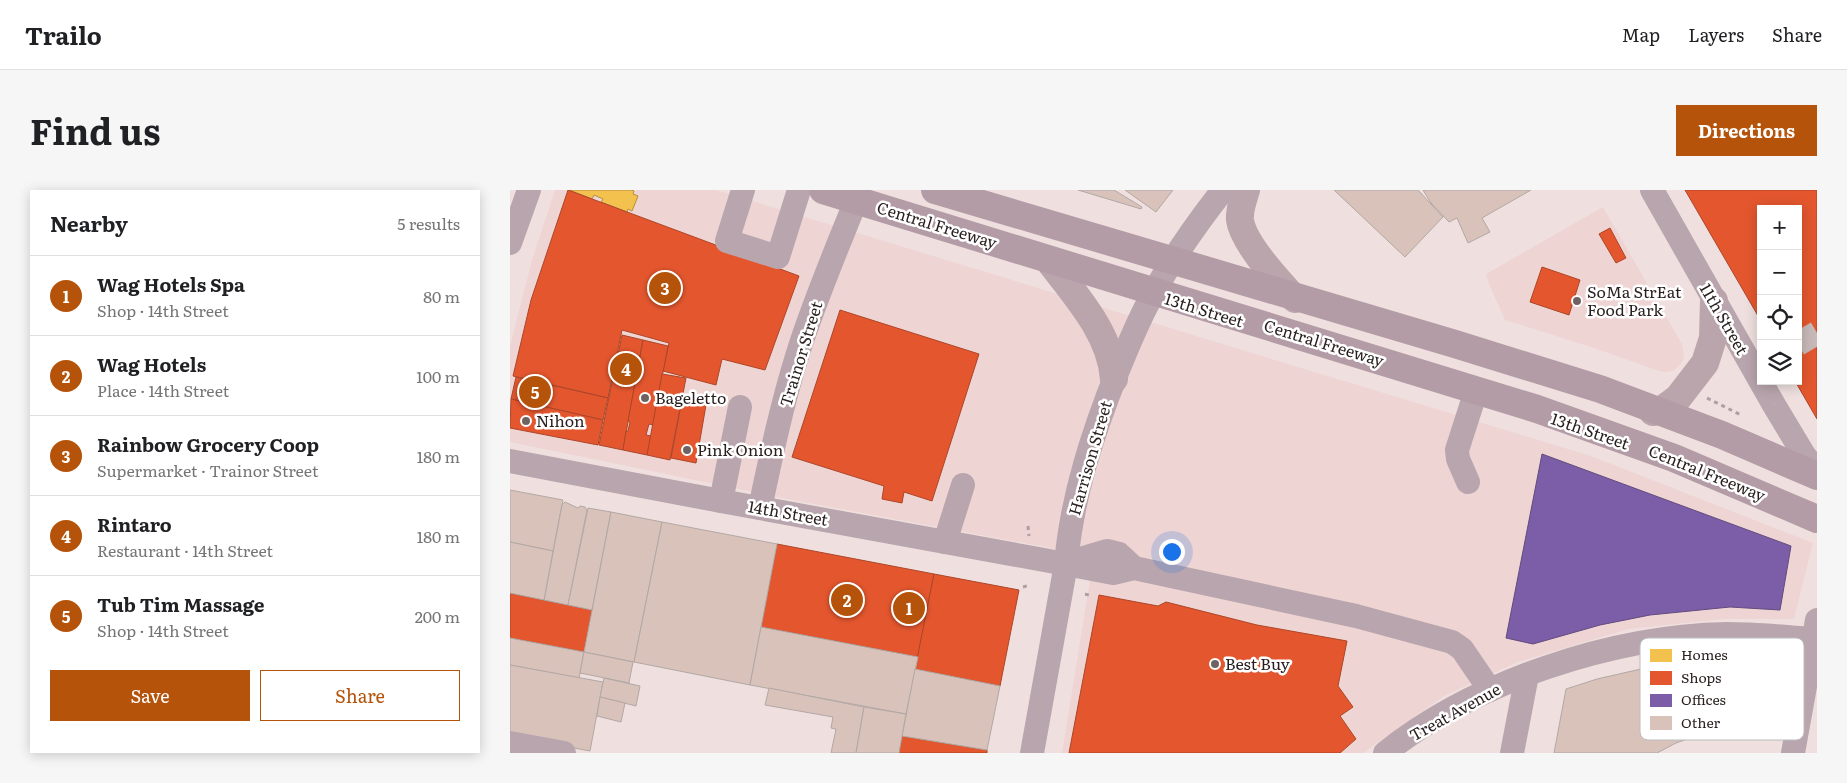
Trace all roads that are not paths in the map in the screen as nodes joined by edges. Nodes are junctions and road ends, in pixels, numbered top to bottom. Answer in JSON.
{"nodes":[{"id":1,"x":529,"y":190,"type":"edge"},
{"id":2,"x":743,"y":190,"type":"edge"},
{"id":3,"x":799,"y":190,"type":"edge"},
{"id":4,"x":812,"y":190,"type":"edge"},
{"id":5,"x":823,"y":190,"type":"edge"},
{"id":6,"x":937,"y":190,"type":"edge"},
{"id":7,"x":1223,"y":190,"type":"edge"},
{"id":8,"x":1246,"y":190,"type":"edge"},
{"id":9,"x":1652,"y":190,"type":"edge"},
{"id":10,"x":975,"y":195,"type":"edge"},
{"id":11,"x":855,"y":203,"type":"junction"},
{"id":12,"x":510,"y":243,"type":"edge"},
{"id":13,"x":1050,"y":262,"type":"junction"},
{"id":14,"x":1172,"y":262,"type":"junction"},
{"id":15,"x":1153,"y":294,"type":"junction"},
{"id":16,"x":1295,"y":299,"type":"junction"},
{"id":17,"x":1714,"y":301,"type":"junction"},
{"id":18,"x":1757,"y":368,"type":"edge"},
{"id":19,"x":1114,"y":379,"type":"junction"},
{"id":20,"x":1766,"y":385,"type":"edge"},
{"id":21,"x":1475,"y":394,"type":"junction"},
{"id":22,"x":740,"y":407,"type":"dead end"},
{"id":23,"x":1654,"y":412,"type":"junction"},
{"id":24,"x":510,"y":461,"type":"edge"},
{"id":25,"x":1817,"y":470,"type":"edge"},
{"id":26,"x":1817,"y":476,"type":"edge"},
{"id":27,"x":1468,"y":482,"type":"dead end"},
{"id":28,"x":1817,"y":484,"type":"edge"},
{"id":29,"x":963,"y":485,"type":"dead end"},
{"id":30,"x":721,"y":501,"type":"junction"},
{"id":31,"x":760,"y":508,"type":"junction"},
{"id":32,"x":1817,"y":520,"type":"edge"},
{"id":33,"x":945,"y":542,"type":"junction"},
{"id":34,"x":1066,"y":564,"type":"junction"},
{"id":35,"x":1815,"y":630,"type":"edge"},
{"id":36,"x":1674,"y":638,"type":"edge"},
{"id":37,"x":1640,"y":643,"type":"edge"},
{"id":38,"x":1527,"y":675,"type":"junction"},
{"id":39,"x":1812,"y":682,"type":"edge"},
{"id":40,"x":1490,"y":690,"type":"junction"},
{"id":41,"x":1807,"y":731,"type":"edge"},
{"id":42,"x":1801,"y":740,"type":"edge"},
{"id":43,"x":510,"y":743,"type":"edge"},
{"id":44,"x":564,"y":753,"type":"edge"},
{"id":45,"x":1032,"y":753,"type":"edge"},
{"id":46,"x":1385,"y":753,"type":"edge"},
{"id":47,"x":1512,"y":753,"type":"edge"},
{"id":48,"x":1793,"y":753,"type":"edge"}],
"edges":[{"from":1,"to":12,"type":"street"},
{"from":2,"to":3,"type":"street"},
{"from":4,"to":11,"type":"main road","name":"13th Street"},
{"from":5,"to":32,"type":"highway","name":"Central Freeway"},
{"from":6,"to":10,"type":"main road"},
{"from":6,"to":26,"type":"highway","name":"Central Freeway"},
{"from":7,"to":14,"type":"street","name":"Harrison Street"},
{"from":8,"to":16,"type":"main road"},
{"from":9,"to":17,"type":"street","name":"11th Street"},
{"from":10,"to":14,"type":"main road"},
{"from":11,"to":13,"type":"main road","name":"13th Street"},
{"from":11,"to":31,"type":"street","name":"Trainor Street"},
{"from":13,"to":15,"type":"main road","name":"13th Street"},
{"from":13,"to":19,"type":"main road"},
{"from":14,"to":15,"type":"street","name":"Harrison Street"},
{"from":14,"to":16,"type":"main road"},
{"from":15,"to":19,"type":"street","name":"Harrison Street"},
{"from":15,"to":21,"type":"main road","name":"13th Street"},
{"from":16,"to":23,"type":"main road"},
{"from":17,"to":18,"type":"street","name":"11th Street"},
{"from":17,"to":23,"type":"main road"},
{"from":19,"to":34,"type":"street","name":"Harrison Street"},
{"from":20,"to":25,"type":"street","name":"11th Street"},
{"from":21,"to":27,"type":"street"},
{"from":21,"to":32,"type":"main road","name":"13th Street"},
{"from":22,"to":30,"type":"street"},
{"from":23,"to":28,"type":"main road"},
{"from":24,"to":30,"type":"street","name":"14th Street"},
{"from":29,"to":33,"type":"street"},
{"from":30,"to":31,"type":"street","name":"14th Street"},
{"from":31,"to":33,"type":"street","name":"14th Street"},
{"from":33,"to":34,"type":"street","name":"14th Street"},
{"from":34,"to":40,"type":"street","name":"14th Street"},
{"from":34,"to":45,"type":"street","name":"Harrison Street"},
{"from":35,"to":36,"type":"street","name":"Treat Avenue"},
{"from":35,"to":39,"type":"street"},
{"from":37,"to":38,"type":"street","name":"Treat Avenue"},
{"from":38,"to":40,"type":"street","name":"Treat Avenue"},
{"from":38,"to":47,"type":"street"},
{"from":39,"to":41,"type":"street"},
{"from":40,"to":46,"type":"street","name":"Treat Avenue"},
{"from":42,"to":48,"type":"street"},
{"from":43,"to":44,"type":"street"}]}
